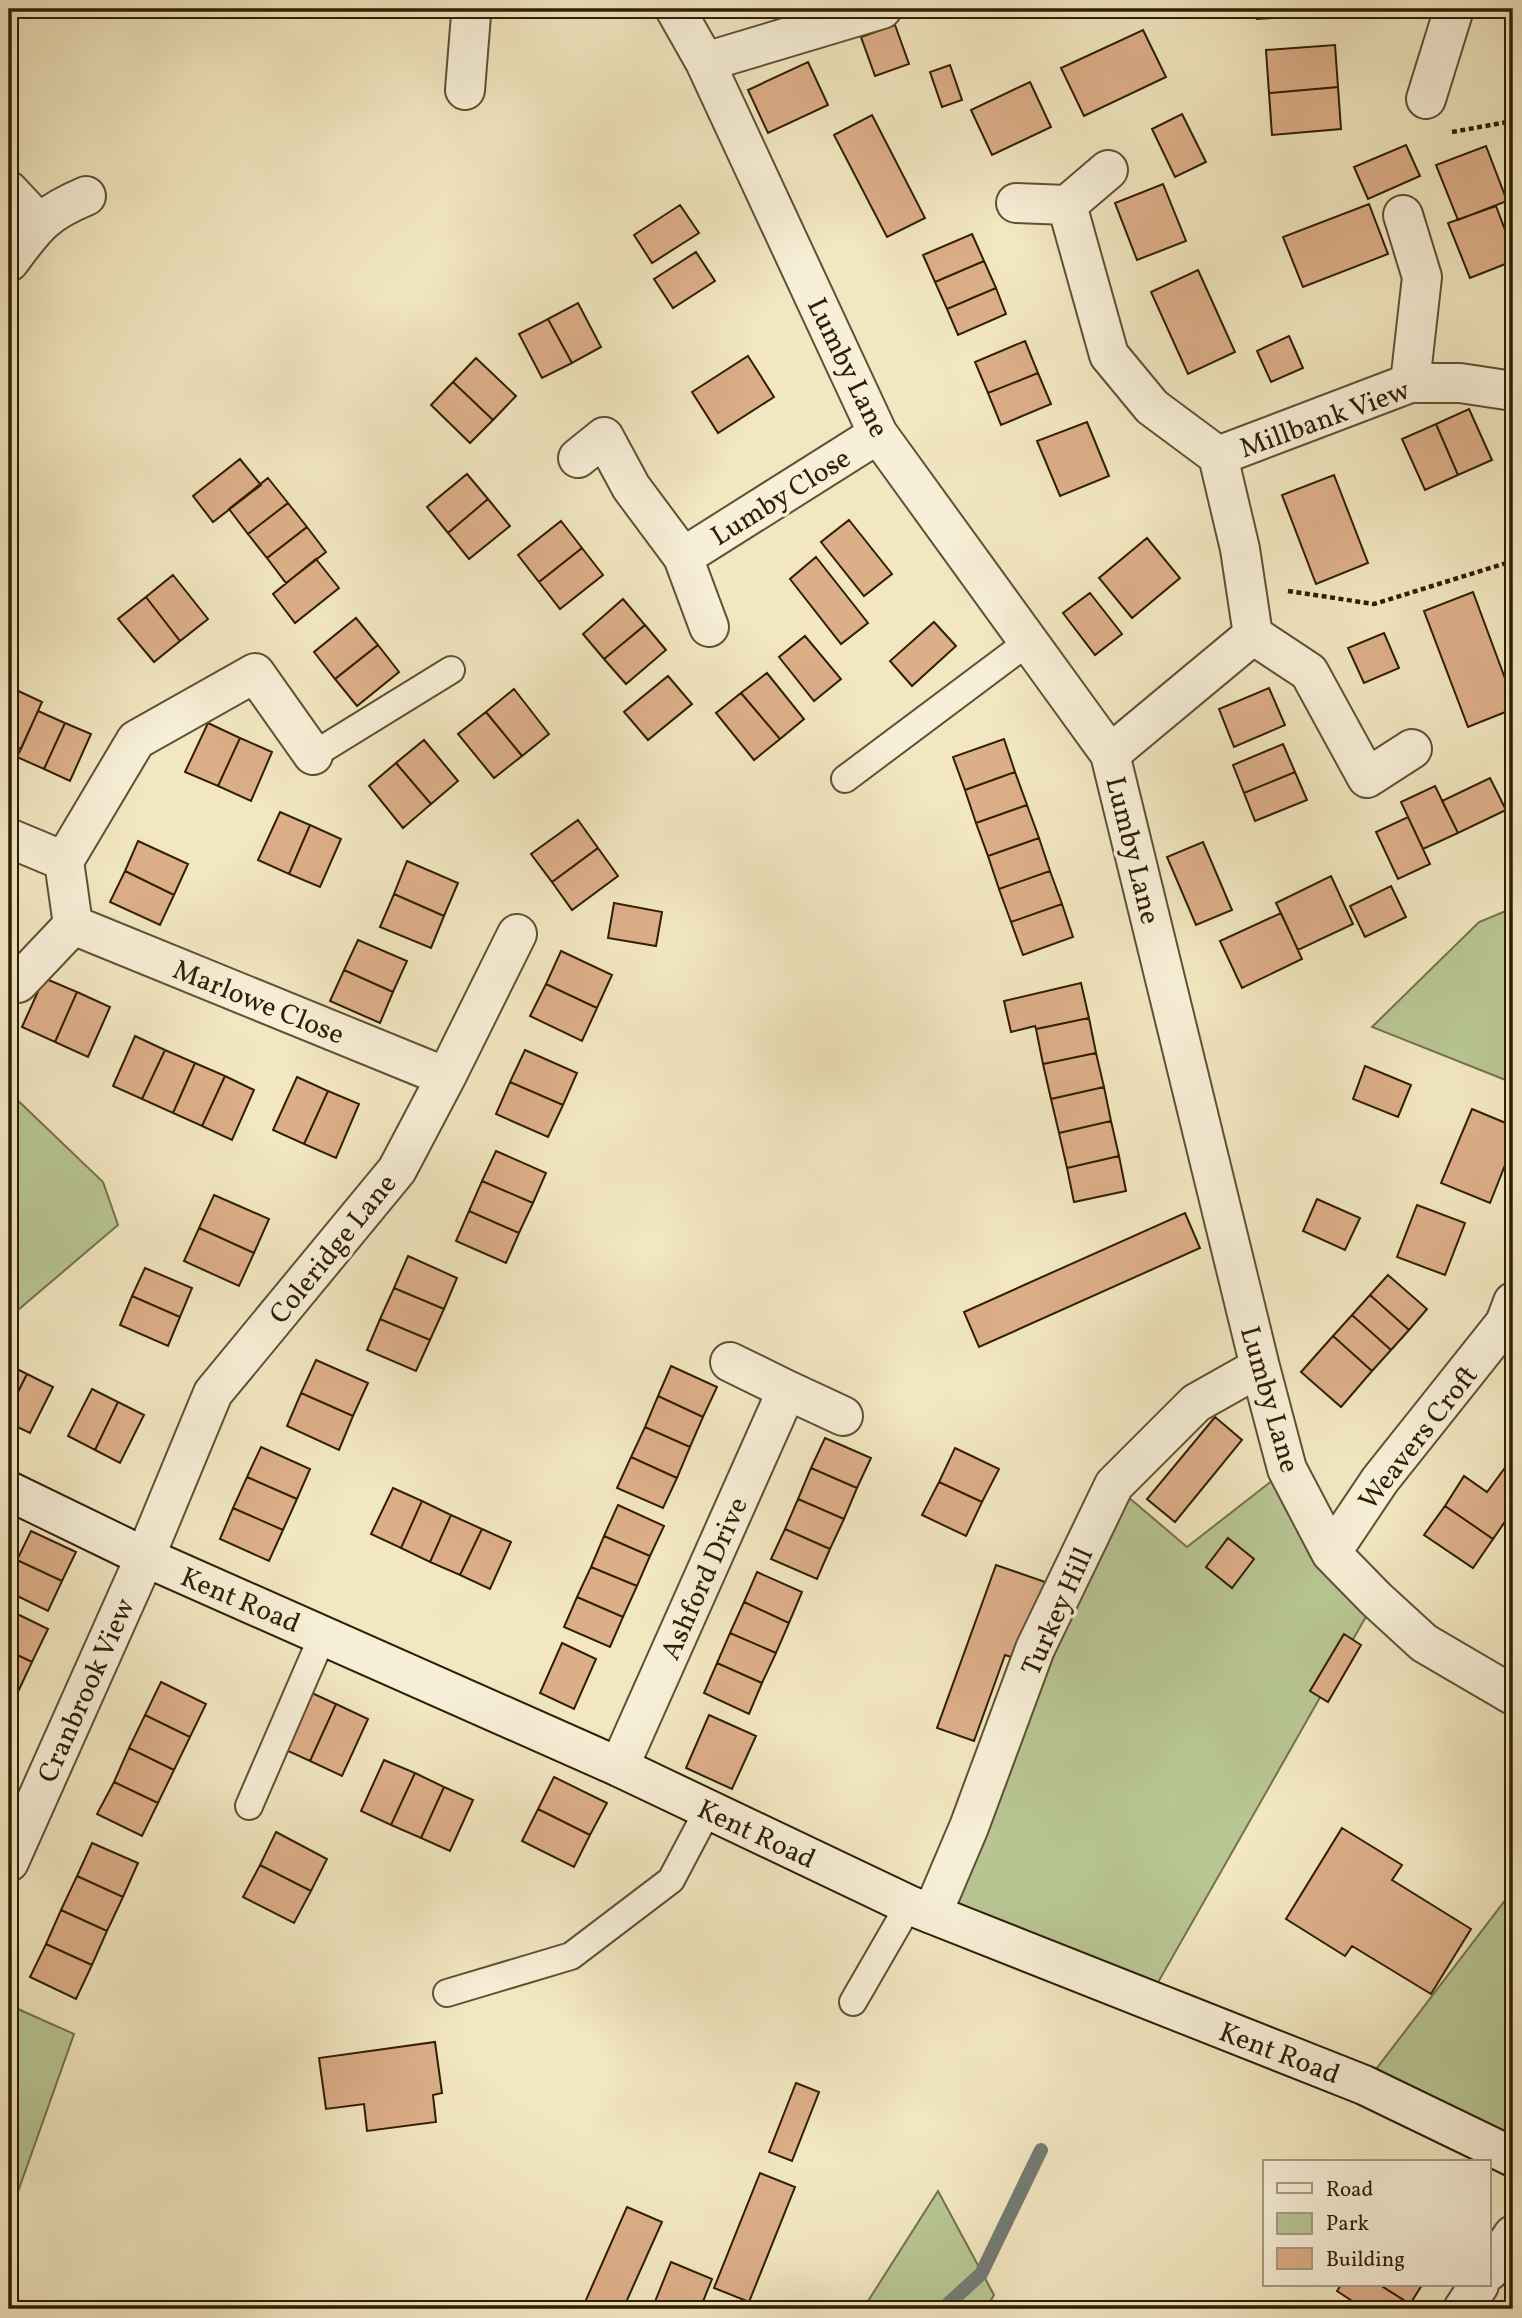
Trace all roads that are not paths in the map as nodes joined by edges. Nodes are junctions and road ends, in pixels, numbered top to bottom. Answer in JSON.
{"nodes":[{"id":1,"x":675,"y":9,"type":"edge"},
{"id":2,"x":882,"y":9,"type":"edge"},
{"id":3,"x":1454,"y":9,"type":"edge"},
{"id":4,"x":473,"y":11,"type":"edge"},
{"id":5,"x":705,"y":62,"type":"junction"},
{"id":6,"x":465,"y":90,"type":"dead end"},
{"id":7,"x":1426,"y":99,"type":"dead end"},
{"id":8,"x":1108,"y":170,"type":"dead end"},
{"id":9,"x":9,"y":191,"type":"edge"},
{"id":10,"x":86,"y":196,"type":"dead end"},
{"id":11,"x":1016,"y":203,"type":"dead end"},
{"id":12,"x":1067,"y":205,"type":"junction"},
{"id":13,"x":1403,"y":215,"type":"dead end"},
{"id":14,"x":38,"y":223,"type":"junction"},
{"id":15,"x":9,"y":262,"type":"edge"},
{"id":16,"x":1410,"y":383,"type":"junction"},
{"id":17,"x":1513,"y":391,"type":"edge"},
{"id":18,"x":878,"y":434,"type":"junction"},
{"id":19,"x":1218,"y":456,"type":"junction"},
{"id":20,"x":578,"y":458,"type":"dead end"},
{"id":21,"x":683,"y":557,"type":"junction"},
{"id":22,"x":709,"y":627,"type":"dead end"},
{"id":23,"x":1253,"y":635,"type":"junction"},
{"id":24,"x":1028,"y":642,"type":"junction"},
{"id":25,"x":451,"y":670,"type":"dead end"},
{"id":26,"x":1412,"y":748,"type":"dead end"},
{"id":27,"x":1110,"y":754,"type":"junction"},
{"id":28,"x":313,"y":755,"type":"joint"},
{"id":29,"x":845,"y":779,"type":"dead end"},
{"id":30,"x":9,"y":838,"type":"edge"},
{"id":31,"x":64,"y":861,"type":"junction"},
{"id":32,"x":73,"y":925,"type":"junction"},
{"id":33,"x":517,"y":934,"type":"dead end"},
{"id":34,"x":18,"y":983,"type":"dead end"},
{"id":35,"x":446,"y":1077,"type":"junction"},
{"id":36,"x":1511,"y":1317,"type":"edge"},
{"id":37,"x":730,"y":1362,"type":"dead end"},
{"id":38,"x":1260,"y":1367,"type":"junction"},
{"id":39,"x":787,"y":1390,"type":"junction"},
{"id":40,"x":843,"y":1416,"type":"dead end"},
{"id":41,"x":9,"y":1490,"type":"edge"},
{"id":42,"x":1331,"y":1553,"type":"junction"},
{"id":43,"x":145,"y":1558,"type":"junction"},
{"id":44,"x":323,"y":1635,"type":"junction"},
{"id":45,"x":1513,"y":1695,"type":"edge"},
{"id":46,"x":619,"y":1767,"type":"junction"},
{"id":47,"x":250,"y":1806,"type":"dead end"},
{"id":48,"x":708,"y":1810,"type":"junction"},
{"id":49,"x":9,"y":1861,"type":"edge"},
{"id":50,"x":920,"y":1910,"type":"junction"},
{"id":51,"x":447,"y":1993,"type":"dead end"},
{"id":52,"x":853,"y":2002,"type":"dead end"},
{"id":53,"x":1513,"y":2157,"type":"edge"},
{"id":54,"x":1513,"y":2235,"type":"edge"},
{"id":55,"x":1490,"y":2270,"type":"edge"},
{"id":56,"x":1478,"y":2286,"type":"edge"},
{"id":57,"x":1463,"y":2309,"type":"edge"}],
"edges":[{"from":1,"to":5,"type":"street","name":"Lumby Lane"},
{"from":2,"to":5,"type":"street"},
{"from":3,"to":7,"type":"street"},
{"from":4,"to":6,"type":"street"},
{"from":5,"to":18,"type":"street","name":"Lumby Lane"},
{"from":8,"to":12,"type":"street"},
{"from":9,"to":14,"type":"street"},
{"from":10,"to":14,"type":"street"},
{"from":11,"to":12,"type":"street"},
{"from":12,"to":19,"type":"street"},
{"from":13,"to":16,"type":"street"},
{"from":14,"to":15,"type":"street"},
{"from":16,"to":17,"type":"street","name":"Millbank View"},
{"from":16,"to":19,"type":"street","name":"Millbank View"},
{"from":18,"to":21,"type":"street","name":"Lumby Close"},
{"from":18,"to":24,"type":"street","name":"Lumby Lane"},
{"from":19,"to":23,"type":"street"},
{"from":20,"to":21,"type":"street","name":"Lumby Close"},
{"from":21,"to":22,"type":"street","name":"Lumby Close"},
{"from":23,"to":26,"type":"street"},
{"from":23,"to":27,"type":"street"},
{"from":24,"to":27,"type":"street","name":"Lumby Lane"},
{"from":24,"to":29,"type":"lane"},
{"from":25,"to":28,"type":"lane"},
{"from":27,"to":38,"type":"street","name":"Lumby Lane"},
{"from":28,"to":31,"type":"street"},
{"from":30,"to":31,"type":"street"},
{"from":31,"to":32,"type":"street"},
{"from":32,"to":34,"type":"street"},
{"from":32,"to":35,"type":"street","name":"Marlowe Close"},
{"from":33,"to":35,"type":"street","name":"Coleridge Lane"},
{"from":35,"to":43,"type":"street","name":"Coleridge Lane"},
{"from":36,"to":42,"type":"street","name":"Weavers Croft"},
{"from":37,"to":39,"type":"street"},
{"from":38,"to":42,"type":"street","name":"Lumby Lane"},
{"from":38,"to":50,"type":"street","name":"Turkey Hill"},
{"from":39,"to":40,"type":"street"},
{"from":39,"to":46,"type":"street","name":"Ashford Drive"},
{"from":41,"to":43,"type":"street","name":"Kent Road"},
{"from":42,"to":45,"type":"street","name":"Lumby Lane"},
{"from":43,"to":44,"type":"street","name":"Kent Road"},
{"from":43,"to":49,"type":"street","name":"Cranbrook View"},
{"from":44,"to":46,"type":"street","name":"Kent Road"},
{"from":44,"to":47,"type":"lane"},
{"from":46,"to":48,"type":"street","name":"Kent Road"},
{"from":48,"to":50,"type":"street","name":"Kent Road"},
{"from":48,"to":51,"type":"lane"},
{"from":50,"to":52,"type":"lane"},
{"from":50,"to":53,"type":"street","name":"Kent Road"},
{"from":54,"to":55,"type":"street"},
{"from":56,"to":57,"type":"street"}]}
